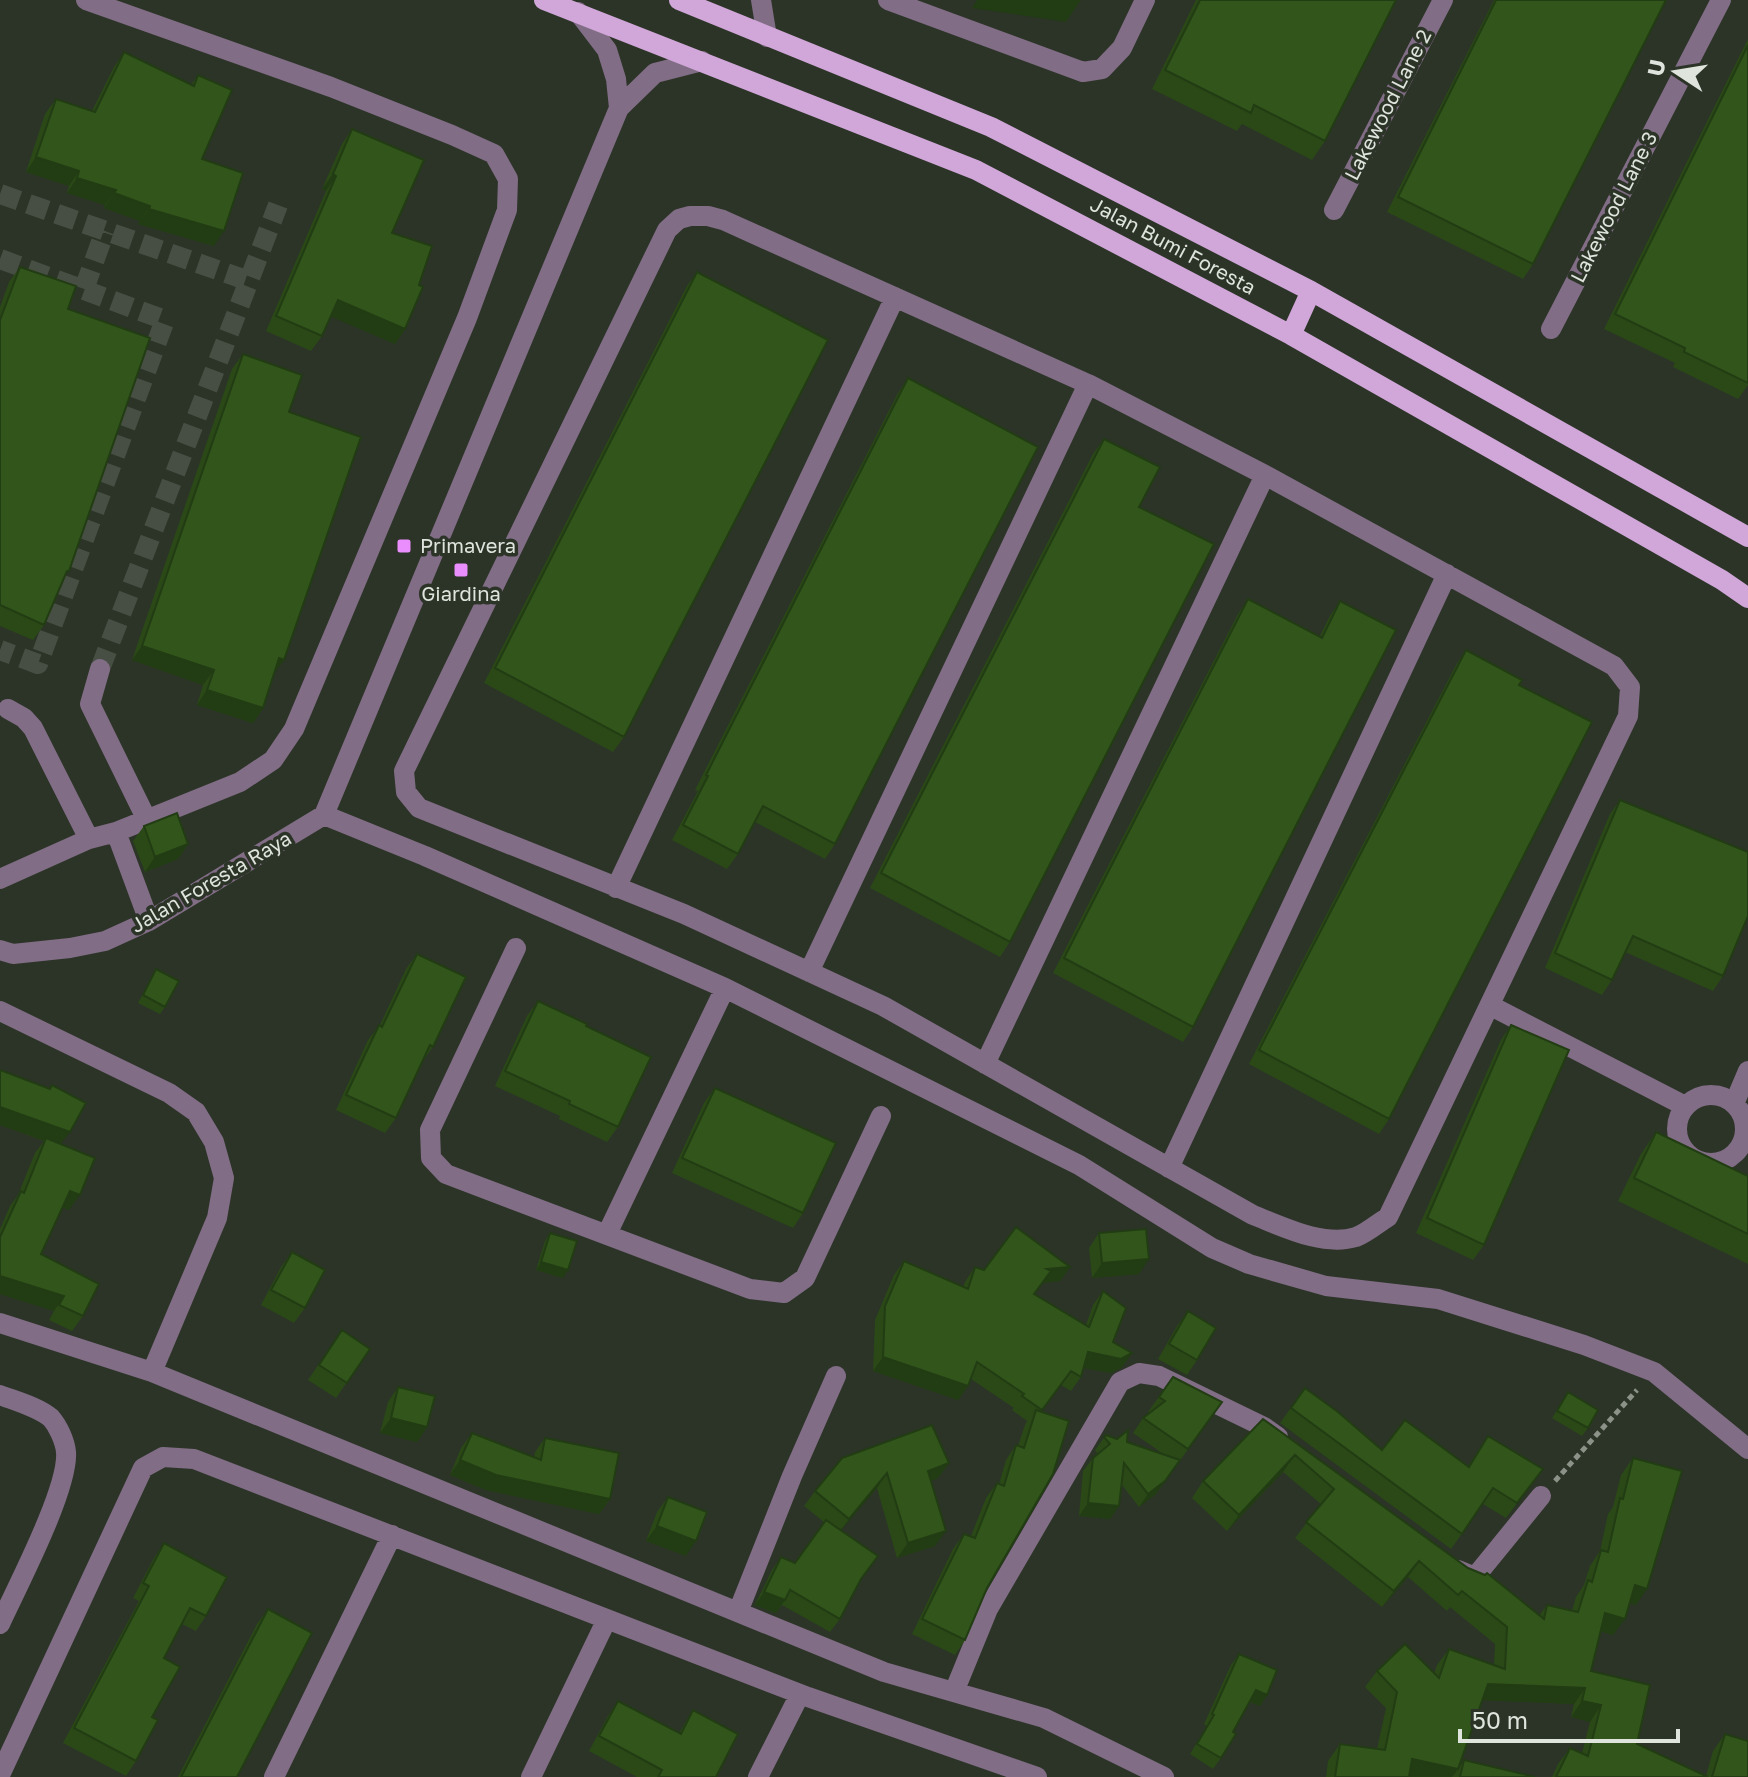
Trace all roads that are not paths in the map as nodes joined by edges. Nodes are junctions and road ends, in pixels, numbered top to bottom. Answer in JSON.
{"nodes":[{"id":1,"x":86,"y":0,"type":"edge"},
{"id":2,"x":544,"y":0,"type":"edge"},
{"id":3,"x":679,"y":0,"type":"edge"},
{"id":4,"x":761,"y":0,"type":"edge"},
{"id":5,"x":888,"y":0,"type":"edge"},
{"id":6,"x":1145,"y":0,"type":"edge"},
{"id":7,"x":1443,"y":0,"type":"edge"},
{"id":8,"x":1721,"y":0,"type":"edge"},
{"id":9,"x":578,"y":12,"type":"junction"},
{"id":10,"x":767,"y":37,"type":"junction"},
{"id":11,"x":702,"y":61,"type":"junction"},
{"id":12,"x":619,"y":108,"type":"junction"},
{"id":13,"x":1334,"y":210,"type":"dead end"},
{"id":14,"x":1311,"y":291,"type":"junction"},
{"id":15,"x":895,"y":297,"type":"junction"},
{"id":16,"x":1551,"y":329,"type":"dead end"},
{"id":17,"x":1291,"y":335,"type":"junction"},
{"id":18,"x":1088,"y":384,"type":"junction"},
{"id":19,"x":1265,"y":475,"type":"junction"},
{"id":20,"x":1748,"y":537,"type":"edge"},
{"id":21,"x":1447,"y":574,"type":"junction"},
{"id":22,"x":1748,"y":598,"type":"edge"},
{"id":23,"x":100,"y":669,"type":"tunnel mouth"},
{"id":24,"x":8,"y":709,"type":"dead end"},
{"id":25,"x":324,"y":815,"type":"junction"},
{"id":26,"x":146,"y":818,"type":"junction"},
{"id":27,"x":116,"y":832,"type":"junction"},
{"id":28,"x":89,"y":839,"type":"junction"},
{"id":29,"x":0,"y":879,"type":"edge"},
{"id":30,"x":616,"y":888,"type":"junction"},
{"id":31,"x":149,"y":921,"type":"junction"},
{"id":32,"x":516,"y":948,"type":"dead end"},
{"id":33,"x":0,"y":950,"type":"edge"},
{"id":34,"x":809,"y":972,"type":"junction"},
{"id":35,"x":725,"y":988,"type":"junction"},
{"id":36,"x":1491,"y":1006,"type":"junction"},
{"id":37,"x":0,"y":1011,"type":"edge"},
{"id":38,"x":985,"y":1064,"type":"junction"},
{"id":39,"x":1748,"y":1071,"type":"edge"},
{"id":40,"x":1734,"y":1104,"type":"junction"},
{"id":41,"x":1685,"y":1106,"type":"junction"},
{"id":42,"x":881,"y":1116,"type":"dead end"},
{"id":43,"x":1746,"y":1128,"type":"edge"},
{"id":44,"x":1169,"y":1168,"type":"junction"},
{"id":45,"x":607,"y":1234,"type":"junction"},
{"id":46,"x":0,"y":1323,"type":"edge"},
{"id":47,"x":152,"y":1372,"type":"junction"},
{"id":48,"x":836,"y":1376,"type":"dead end"},
{"id":49,"x":0,"y":1395,"type":"edge"},
{"id":50,"x":1289,"y":1445,"type":"edge"},
{"id":51,"x":1748,"y":1449,"type":"edge"},
{"id":52,"x":1541,"y":1496,"type":"road end"},
{"id":53,"x":392,"y":1535,"type":"junction"},
{"id":54,"x":1439,"y":1556,"type":"edge"},
{"id":55,"x":738,"y":1612,"type":"junction"},
{"id":56,"x":607,"y":1619,"type":"junction"},
{"id":57,"x":0,"y":1624,"type":"edge"},
{"id":58,"x":954,"y":1692,"type":"junction"},
{"id":59,"x":800,"y":1694,"type":"junction"},
{"id":60,"x":979,"y":1768,"type":"edge"},
{"id":61,"x":0,"y":1775,"type":"edge"},
{"id":62,"x":274,"y":1777,"type":"edge"},
{"id":63,"x":531,"y":1777,"type":"edge"},
{"id":64,"x":758,"y":1777,"type":"edge"},
{"id":65,"x":1037,"y":1777,"type":"edge"},
{"id":66,"x":1164,"y":1777,"type":"edge"}],
"edges":[{"from":1,"to":26,"type":"street"},
{"from":2,"to":9,"type":"main road","name":"Jalan Bumi Foresta"},
{"from":3,"to":10,"type":"main road","name":"Jalan Bumi Foresta"},
{"from":4,"to":10,"type":"street"},
{"from":5,"to":6,"type":"street"},
{"from":7,"to":13,"type":"street","name":"Lakewood Lane 2"},
{"from":8,"to":16,"type":"street","name":"Lakewood Lane 3"},
{"from":9,"to":11,"type":"main road","name":"Jalan Bumi Foresta"},
{"from":9,"to":12,"type":"street"},
{"from":10,"to":14,"type":"main road","name":"Jalan Bumi Foresta"},
{"from":11,"to":12,"type":"street"},
{"from":11,"to":17,"type":"main road","name":"Jalan Bumi Foresta"},
{"from":12,"to":25,"type":"street"},
{"from":14,"to":17,"type":"main road"},
{"from":14,"to":20,"type":"main road","name":"Jalan Bumi Foresta"},
{"from":15,"to":18,"type":"street"},
{"from":15,"to":30,"type":"street"},
{"from":15,"to":30,"type":"street"},
{"from":17,"to":22,"type":"main road","name":"Jalan Bumi Foresta"},
{"from":18,"to":19,"type":"street"},
{"from":18,"to":34,"type":"street"},
{"from":19,"to":21,"type":"street"},
{"from":19,"to":38,"type":"street"},
{"from":21,"to":36,"type":"street"},
{"from":21,"to":44,"type":"street"},
{"from":23,"to":26,"type":"street"},
{"from":24,"to":28,"type":"street"},
{"from":25,"to":31,"type":"street","name":"Jalan Foresta Raya"},
{"from":25,"to":35,"type":"street"},
{"from":26,"to":27,"type":"street"},
{"from":27,"to":28,"type":"street"},
{"from":27,"to":31,"type":"street"},
{"from":28,"to":29,"type":"street"},
{"from":30,"to":34,"type":"street"},
{"from":31,"to":33,"type":"street","name":"Jalan Foresta Raya"},
{"from":32,"to":45,"type":"street"},
{"from":34,"to":38,"type":"street"},
{"from":35,"to":45,"type":"street"},
{"from":35,"to":51,"type":"street"},
{"from":36,"to":41,"type":"street"},
{"from":36,"to":44,"type":"street"},
{"from":37,"to":47,"type":"street"},
{"from":38,"to":44,"type":"street"},
{"from":39,"to":40,"type":"street"},
{"from":40,"to":41,"type":"street"},
{"from":40,"to":43,"type":"street"},
{"from":41,"to":43,"type":"street"},
{"from":42,"to":45,"type":"street"},
{"from":46,"to":47,"type":"street"},
{"from":47,"to":55,"type":"street"},
{"from":48,"to":55,"type":"street"},
{"from":49,"to":57,"type":"street"},
{"from":50,"to":58,"type":"street"},
{"from":52,"to":54,"type":"street"},
{"from":53,"to":56,"type":"street"},
{"from":53,"to":61,"type":"street"},
{"from":53,"to":62,"type":"street"},
{"from":55,"to":58,"type":"street"},
{"from":56,"to":59,"type":"street"},
{"from":56,"to":63,"type":"street"},
{"from":58,"to":66,"type":"street"},
{"from":59,"to":60,"type":"street"},
{"from":59,"to":64,"type":"street"},
{"from":60,"to":65,"type":"street"}]}
